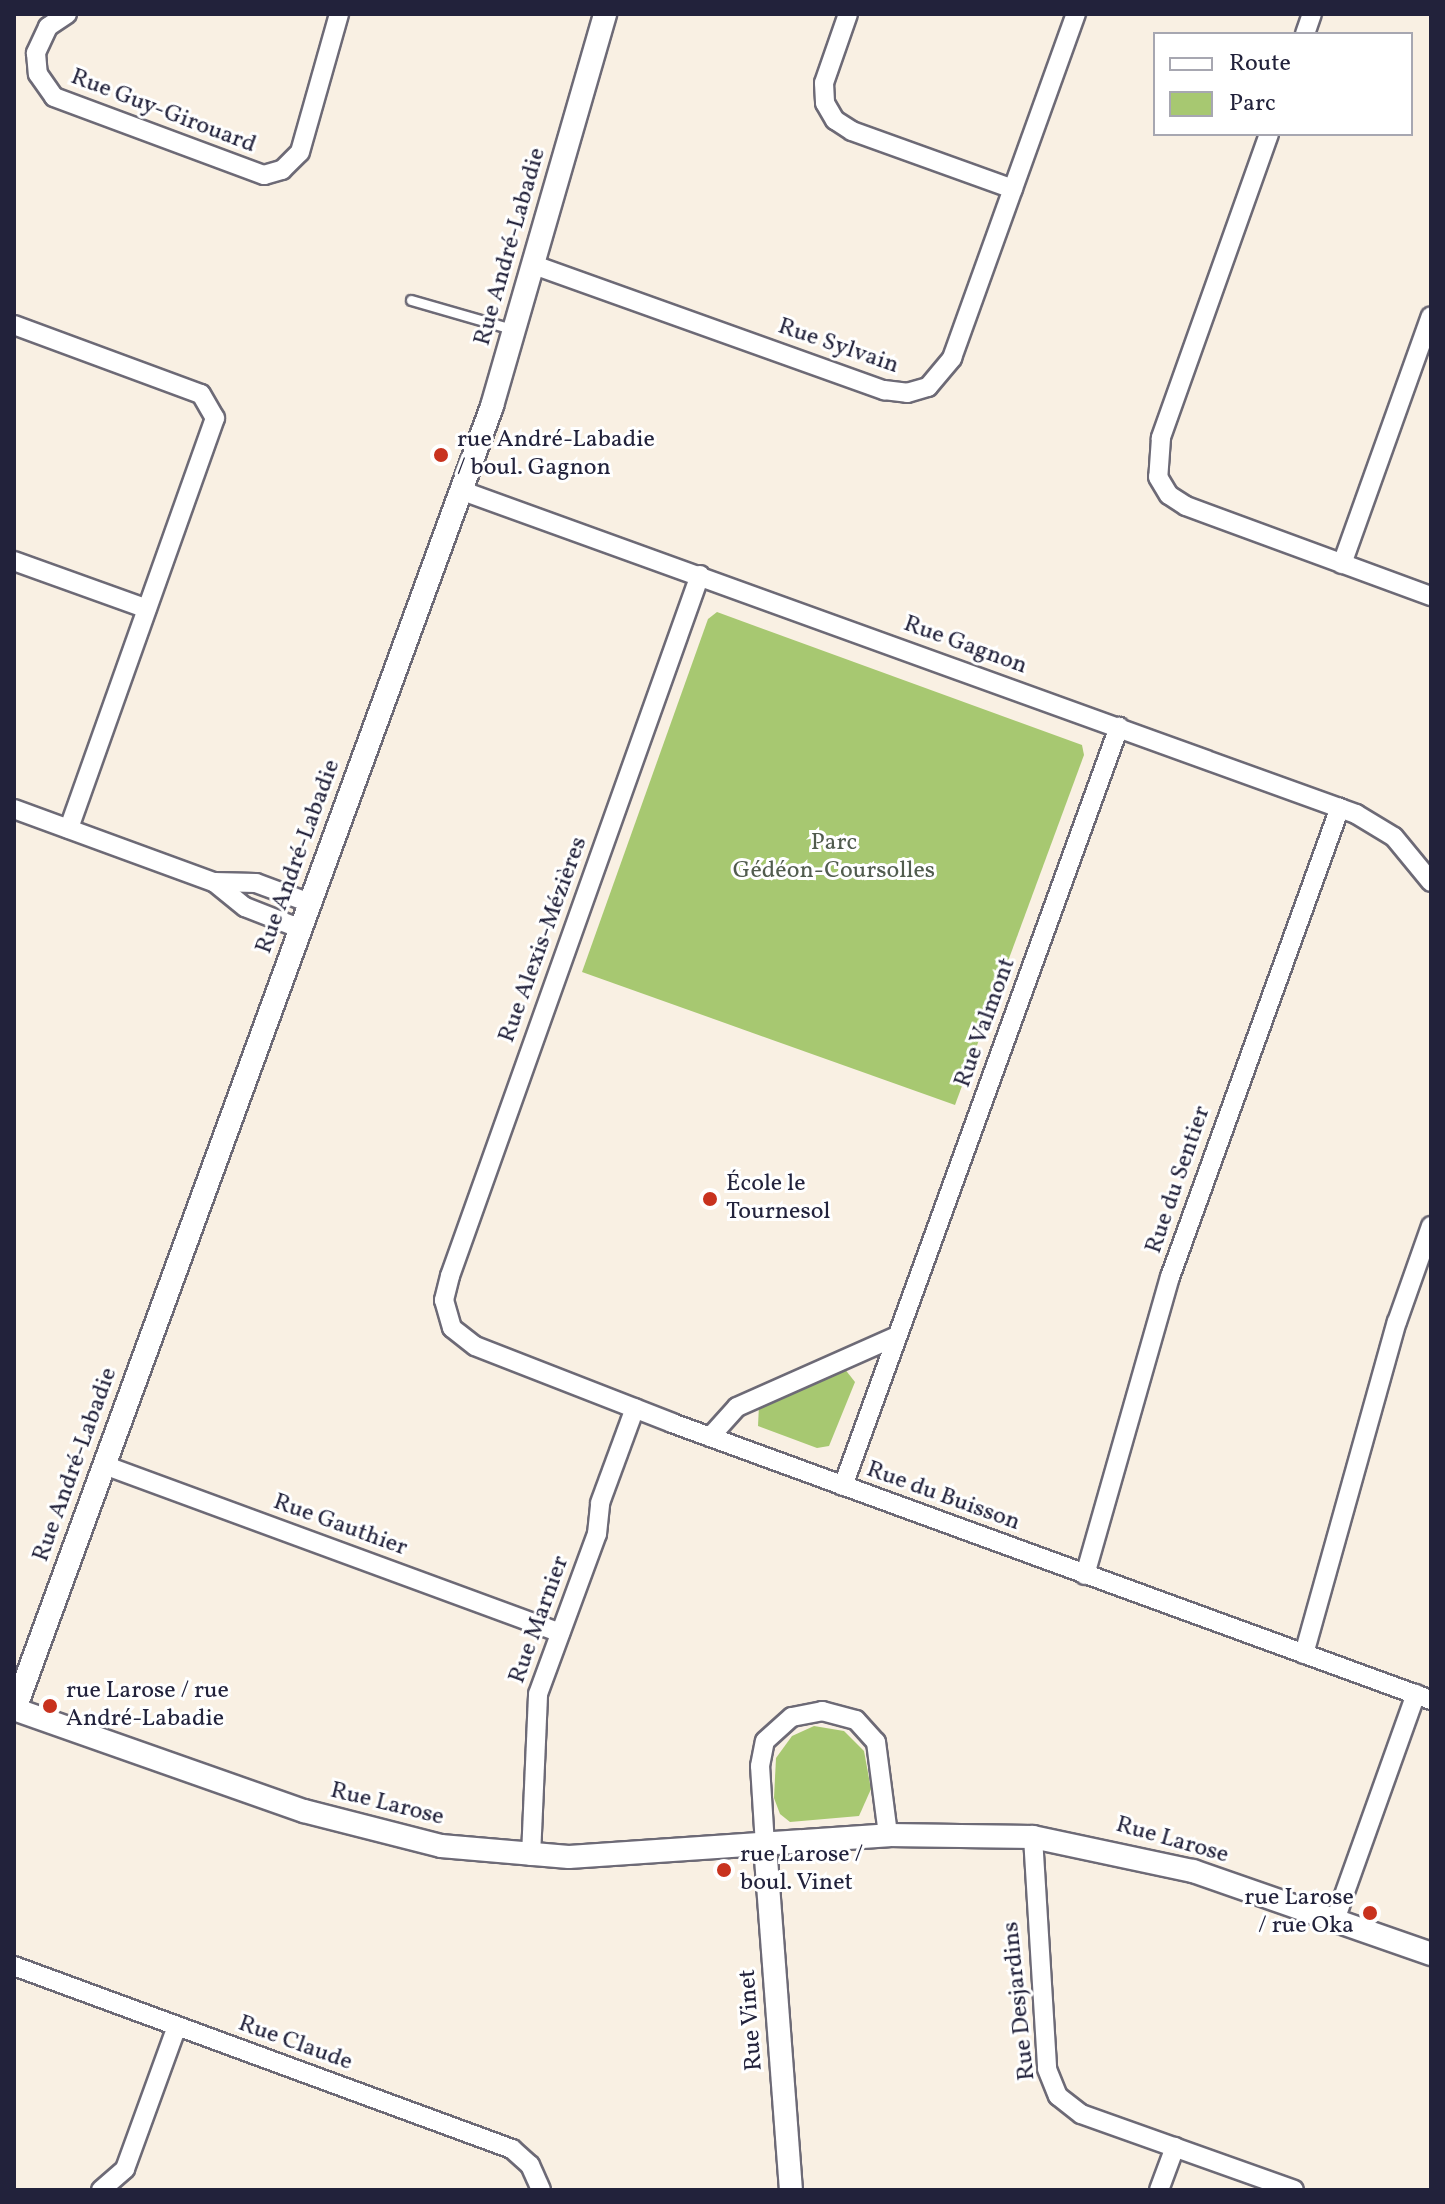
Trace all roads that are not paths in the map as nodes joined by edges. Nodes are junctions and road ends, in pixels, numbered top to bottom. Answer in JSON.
{"nodes":[{"id":1,"x":67,"y":14,"type":"edge"},
{"id":2,"x":339,"y":14,"type":"edge"},
{"id":3,"x":605,"y":14,"type":"edge"},
{"id":4,"x":848,"y":14,"type":"edge"},
{"id":5,"x":1076,"y":14,"type":"edge"},
{"id":6,"x":1268,"y":136,"type":"edge"},
{"id":7,"x":1013,"y":189,"type":"junction"},
{"id":8,"x":534,"y":265,"type":"junction"},
{"id":9,"x":411,"y":300,"type":"dead end"},
{"id":10,"x":1431,"y":316,"type":"edge"},
{"id":11,"x":14,"y":325,"type":"edge"},
{"id":12,"x":515,"y":330,"type":"junction"},
{"id":13,"x":460,"y":490,"type":"junction"},
{"id":14,"x":14,"y":561,"type":"edge"},
{"id":15,"x":1342,"y":564,"type":"junction"},
{"id":16,"x":700,"y":575,"type":"junction"},
{"id":17,"x":1431,"y":596,"type":"edge"},
{"id":18,"x":147,"y":609,"type":"junction"},
{"id":19,"x":1119,"y":727,"type":"junction"},
{"id":20,"x":1340,"y":808,"type":"junction"},
{"id":21,"x":14,"y":809,"type":"edge"},
{"id":22,"x":69,"y":829,"type":"junction"},
{"id":23,"x":1430,"y":877,"type":"edge"},
{"id":24,"x":214,"y":882,"type":"junction"},
{"id":25,"x":310,"y":903,"type":"junction"},
{"id":26,"x":301,"y":929,"type":"junction"},
{"id":27,"x":1431,"y":1226,"type":"edge"},
{"id":28,"x":449,"y":1322,"type":"joint"},
{"id":29,"x":897,"y":1336,"type":"junction"},
{"id":30,"x":635,"y":1408,"type":"junction"},
{"id":31,"x":710,"y":1437,"type":"junction"},
{"id":32,"x":104,"y":1465,"type":"junction"},
{"id":33,"x":843,"y":1486,"type":"junction"},
{"id":34,"x":1085,"y":1575,"type":"junction"},
{"id":35,"x":560,"y":1633,"type":"junction"},
{"id":36,"x":1304,"y":1654,"type":"junction"},
{"id":37,"x":1424,"y":1697,"type":"edge"},
{"id":38,"x":14,"y":1709,"type":"edge"},
{"id":39,"x":888,"y":1835,"type":"junction"},
{"id":40,"x":1033,"y":1837,"type":"junction"},
{"id":41,"x":765,"y":1845,"type":"junction"},
{"id":42,"x":531,"y":1856,"type":"junction"},
{"id":43,"x":1335,"y":1920,"type":"junction"},
{"id":44,"x":1431,"y":1954,"type":"edge"},
{"id":45,"x":14,"y":1966,"type":"edge"},
{"id":46,"x":177,"y":2026,"type":"junction"},
{"id":47,"x":1175,"y":2147,"type":"junction"},
{"id":48,"x":101,"y":2190,"type":"edge"},
{"id":49,"x":541,"y":2190,"type":"edge"},
{"id":50,"x":791,"y":2190,"type":"edge"},
{"id":51,"x":1159,"y":2190,"type":"edge"},
{"id":52,"x":1294,"y":2190,"type":"edge"}],
"edges":[{"from":1,"to":2,"type":"street","name":"Rue Guy-Girouard"},
{"from":3,"to":8,"type":"street","name":"Rue André-Labadie"},
{"from":4,"to":7,"type":"street"},
{"from":5,"to":7,"type":"street","name":"Rue Sylvain"},
{"from":6,"to":15,"type":"street"},
{"from":7,"to":8,"type":"street","name":"Rue Sylvain"},
{"from":8,"to":12,"type":"street","name":"Rue André-Labadie"},
{"from":9,"to":12,"type":"lane"},
{"from":10,"to":15,"type":"street"},
{"from":11,"to":18,"type":"street"},
{"from":12,"to":13,"type":"street","name":"Rue André-Labadie"},
{"from":13,"to":16,"type":"street","name":"Rue Gagnon"},
{"from":13,"to":25,"type":"street","name":"Rue André-Labadie"},
{"from":14,"to":18,"type":"street"},
{"from":15,"to":17,"type":"street"},
{"from":16,"to":19,"type":"street","name":"Rue Gagnon"},
{"from":16,"to":28,"type":"street","name":"Rue Alexis-Mézières"},
{"from":18,"to":22,"type":"street"},
{"from":19,"to":20,"type":"street","name":"Rue Gagnon"},
{"from":19,"to":29,"type":"street","name":"Rue Valmont"},
{"from":20,"to":23,"type":"street","name":"Rue Gagnon"},
{"from":20,"to":34,"type":"street","name":"Rue du Sentier"},
{"from":21,"to":22,"type":"street"},
{"from":22,"to":24,"type":"street"},
{"from":24,"to":25,"type":"street"},
{"from":24,"to":26,"type":"street"},
{"from":25,"to":26,"type":"street","name":"Rue André-Labadie"},
{"from":26,"to":32,"type":"street","name":"Rue André-Labadie"},
{"from":27,"to":36,"type":"street"},
{"from":28,"to":30,"type":"street","name":"Rue du Buisson"},
{"from":29,"to":31,"type":"street"},
{"from":29,"to":33,"type":"street","name":"Rue Valmont"},
{"from":30,"to":31,"type":"street","name":"Rue du Buisson"},
{"from":30,"to":35,"type":"street","name":"Rue Marnier"},
{"from":31,"to":33,"type":"street","name":"Rue du Buisson"},
{"from":32,"to":35,"type":"street","name":"Rue Gauthier"},
{"from":32,"to":38,"type":"street","name":"Rue André-Labadie"},
{"from":33,"to":34,"type":"street","name":"Rue du Buisson"},
{"from":34,"to":36,"type":"street","name":"Rue du Buisson"},
{"from":35,"to":42,"type":"street","name":"Rue Marnier"},
{"from":36,"to":37,"type":"street","name":"Rue du Buisson"},
{"from":37,"to":43,"type":"street"},
{"from":38,"to":42,"type":"street","name":"Rue Larose"},
{"from":39,"to":40,"type":"street","name":"Rue Larose"},
{"from":39,"to":41,"type":"street","name":"Rue Larose"},
{"from":39,"to":41,"type":"street"},
{"from":40,"to":43,"type":"street","name":"Rue Larose"},
{"from":40,"to":47,"type":"street","name":"Rue Desjardins"},
{"from":41,"to":42,"type":"street","name":"Rue Larose"},
{"from":41,"to":50,"type":"street","name":"Rue Vinet"},
{"from":43,"to":44,"type":"street","name":"Rue Larose"},
{"from":45,"to":46,"type":"street","name":"Rue Claude"},
{"from":46,"to":48,"type":"street"},
{"from":46,"to":49,"type":"street","name":"Rue Claude"},
{"from":47,"to":51,"type":"street"},
{"from":47,"to":52,"type":"street","name":"Rue Desjardins"}]}
